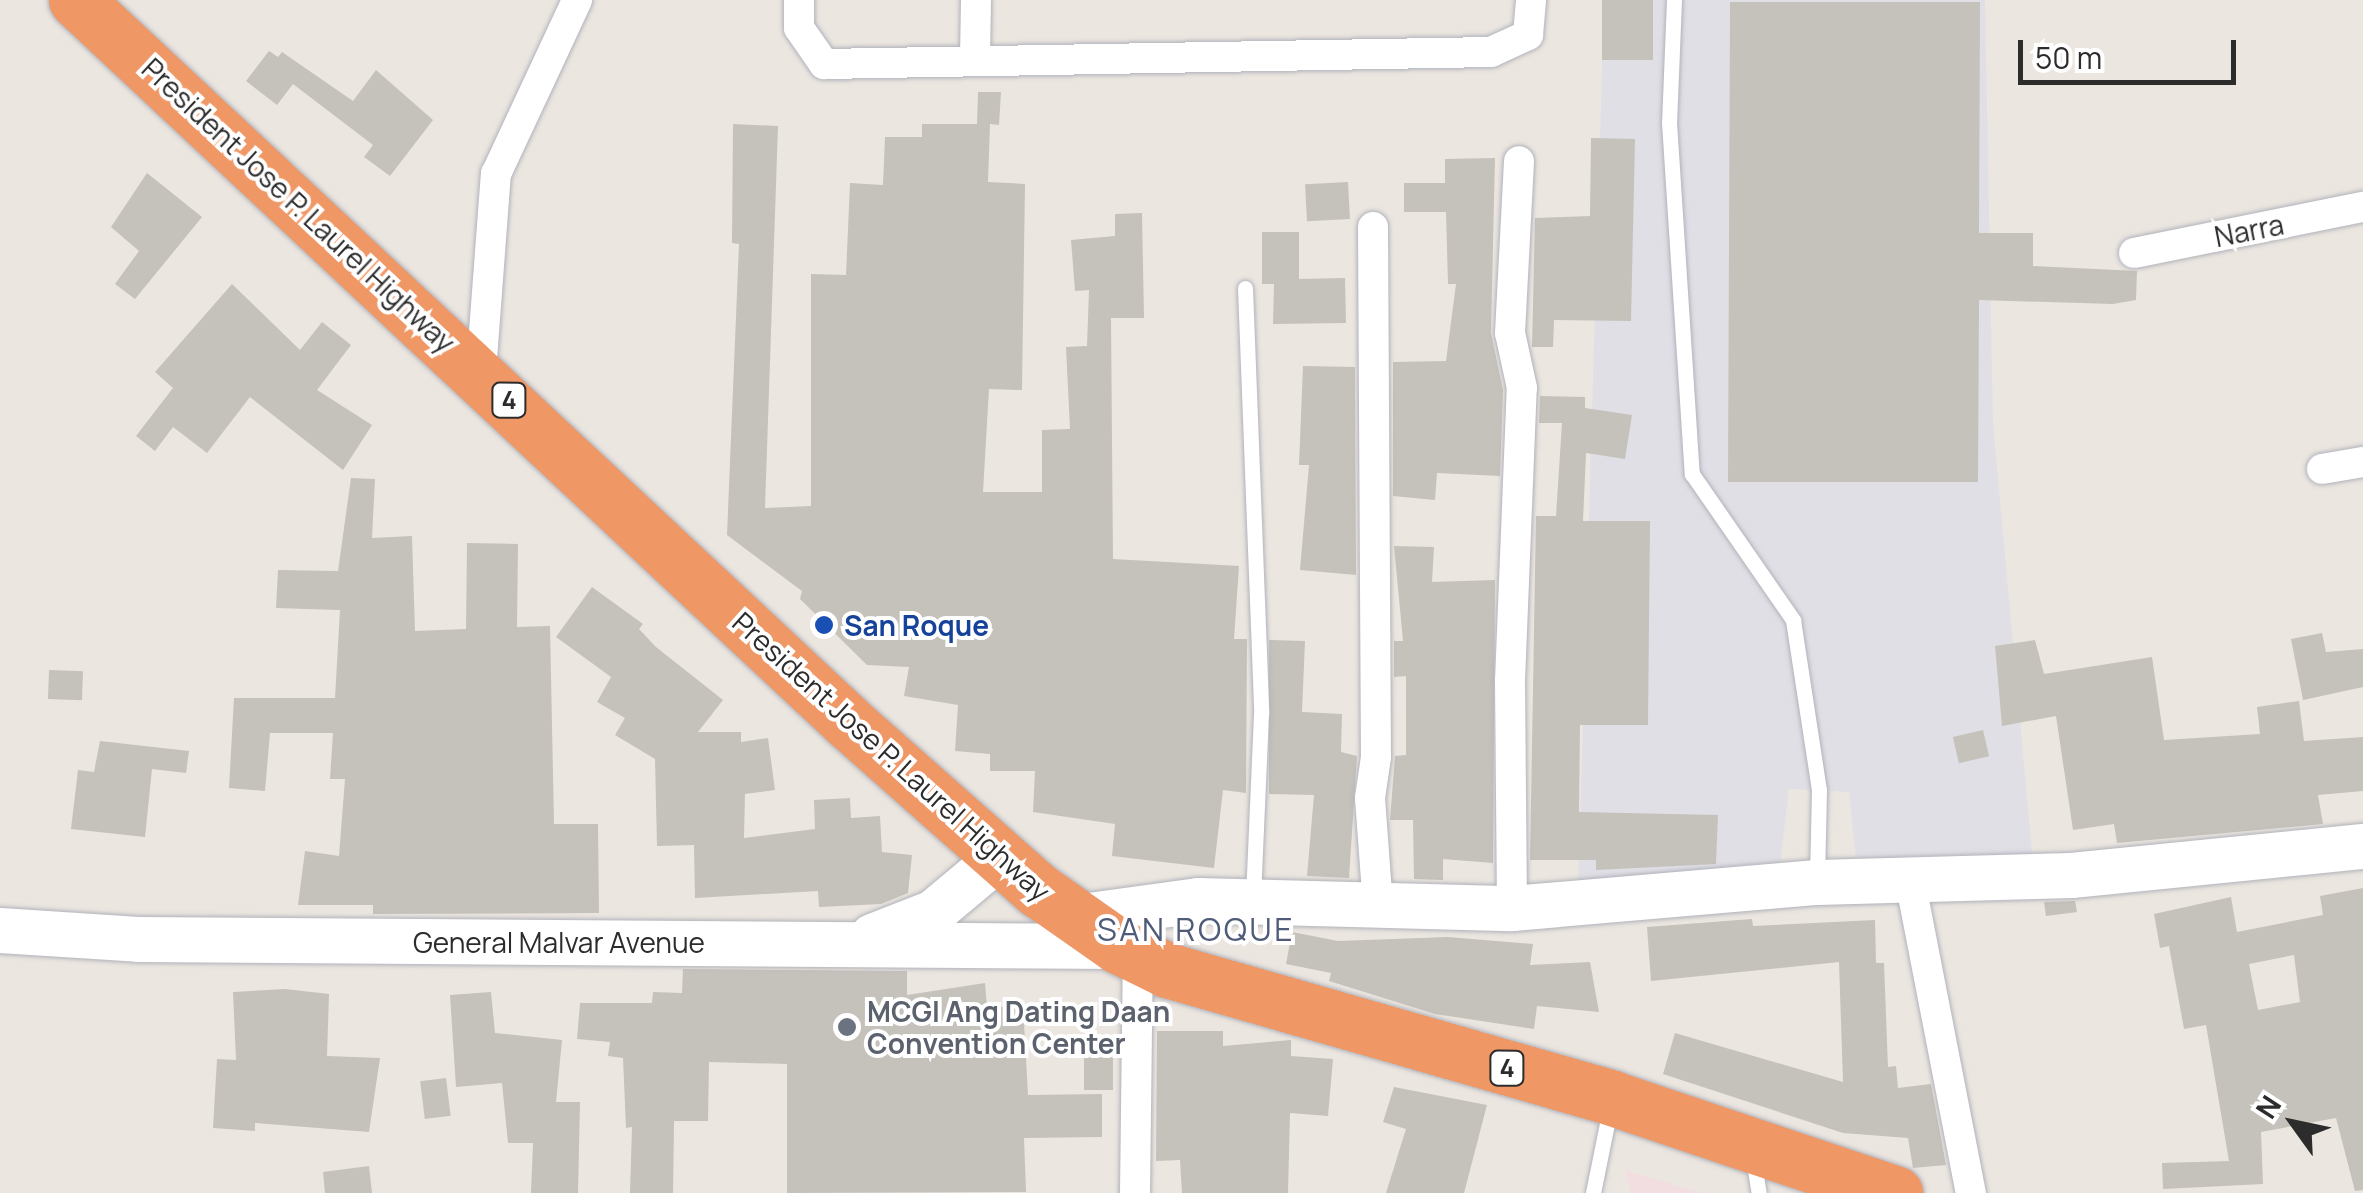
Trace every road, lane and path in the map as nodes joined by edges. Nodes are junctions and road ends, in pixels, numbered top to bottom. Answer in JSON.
{"nodes":[{"id":1,"x":76,"y":0,"type":"edge"},
{"id":2,"x":577,"y":0,"type":"edge"},
{"id":3,"x":799,"y":0,"type":"edge"},
{"id":4,"x":976,"y":0,"type":"edge"},
{"id":5,"x":1530,"y":0,"type":"edge"},
{"id":6,"x":1674,"y":0,"type":"edge"},
{"id":7,"x":975,"y":58,"type":"junction"},
{"id":8,"x":1519,"y":161,"type":"dead end"},
{"id":9,"x":2363,"y":207,"type":"edge"},
{"id":10,"x":1373,"y":227,"type":"dead end"},
{"id":11,"x":2134,"y":253,"type":"dead end"},
{"id":12,"x":1245,"y":288,"type":"dead end"},
{"id":13,"x":481,"y":372,"type":"junction"},
{"id":14,"x":2363,"y":462,"type":"edge"},
{"id":15,"x":2322,"y":469,"type":"dead end"},
{"id":16,"x":2363,"y":846,"type":"edge"},
{"id":17,"x":1000,"y":856,"type":"junction"},
{"id":18,"x":1910,"y":880,"type":"junction"},
{"id":19,"x":1816,"y":882,"type":"junction"},
{"id":20,"x":1253,"y":903,"type":"junction"},
{"id":21,"x":1378,"y":908,"type":"junction"},
{"id":22,"x":1512,"y":908,"type":"junction"},
{"id":23,"x":0,"y":930,"type":"edge"},
{"id":24,"x":1110,"y":940,"type":"junction"},
{"id":25,"x":850,"y":944,"type":"junction"},
{"id":26,"x":1612,"y":1098,"type":"junction"},
{"id":27,"x":1755,"y":1170,"type":"edge"},
{"id":28,"x":1136,"y":1193,"type":"edge"},
{"id":29,"x":1593,"y":1193,"type":"edge"},
{"id":30,"x":1895,"y":1193,"type":"edge"},
{"id":31,"x":1971,"y":1193,"type":"edge"}],
"edges":[{"from":1,"to":13,"type":"highway","name":"President Jose P. Laurel Highway","number":"4"},
{"from":2,"to":13,"type":"street"},
{"from":3,"to":7,"type":"street"},
{"from":4,"to":7,"type":"street"},
{"from":5,"to":7,"type":"street"},
{"from":6,"to":19,"type":"lane"},
{"from":8,"to":22,"type":"street"},
{"from":9,"to":11,"type":"street","name":"Narra"},
{"from":10,"to":21,"type":"street"},
{"from":12,"to":20,"type":"lane"},
{"from":13,"to":17,"type":"highway","name":"President Jose P. Laurel Highway","number":"4"},
{"from":14,"to":15,"type":"street"},
{"from":16,"to":18,"type":"street","name":"General Malvar Avenue"},
{"from":17,"to":24,"type":"highway","name":"President Jose P. Laurel Highway","number":"4"},
{"from":17,"to":25,"type":"street"},
{"from":18,"to":19,"type":"street","name":"General Malvar Avenue"},
{"from":18,"to":31,"type":"street"},
{"from":19,"to":22,"type":"street","name":"General Malvar Avenue"},
{"from":20,"to":21,"type":"street","name":"General Malvar Avenue"},
{"from":20,"to":24,"type":"street","name":"General Malvar Avenue"},
{"from":21,"to":22,"type":"street","name":"General Malvar Avenue"},
{"from":23,"to":25,"type":"street","name":"General Malvar Avenue","number":"4"},
{"from":24,"to":25,"type":"street","name":"General Malvar Avenue","number":"4"},
{"from":24,"to":26,"type":"highway","name":"President Jose P. Laurel Highway","number":"4"},
{"from":24,"to":28,"type":"street"},
{"from":26,"to":27,"type":"highway","name":"President Jose P. Laurel Highway","number":"4"},
{"from":26,"to":29,"type":"lane"},
{"from":27,"to":30,"type":"highway","name":"President Jose P. Laurel Highway","number":"4"}]}
